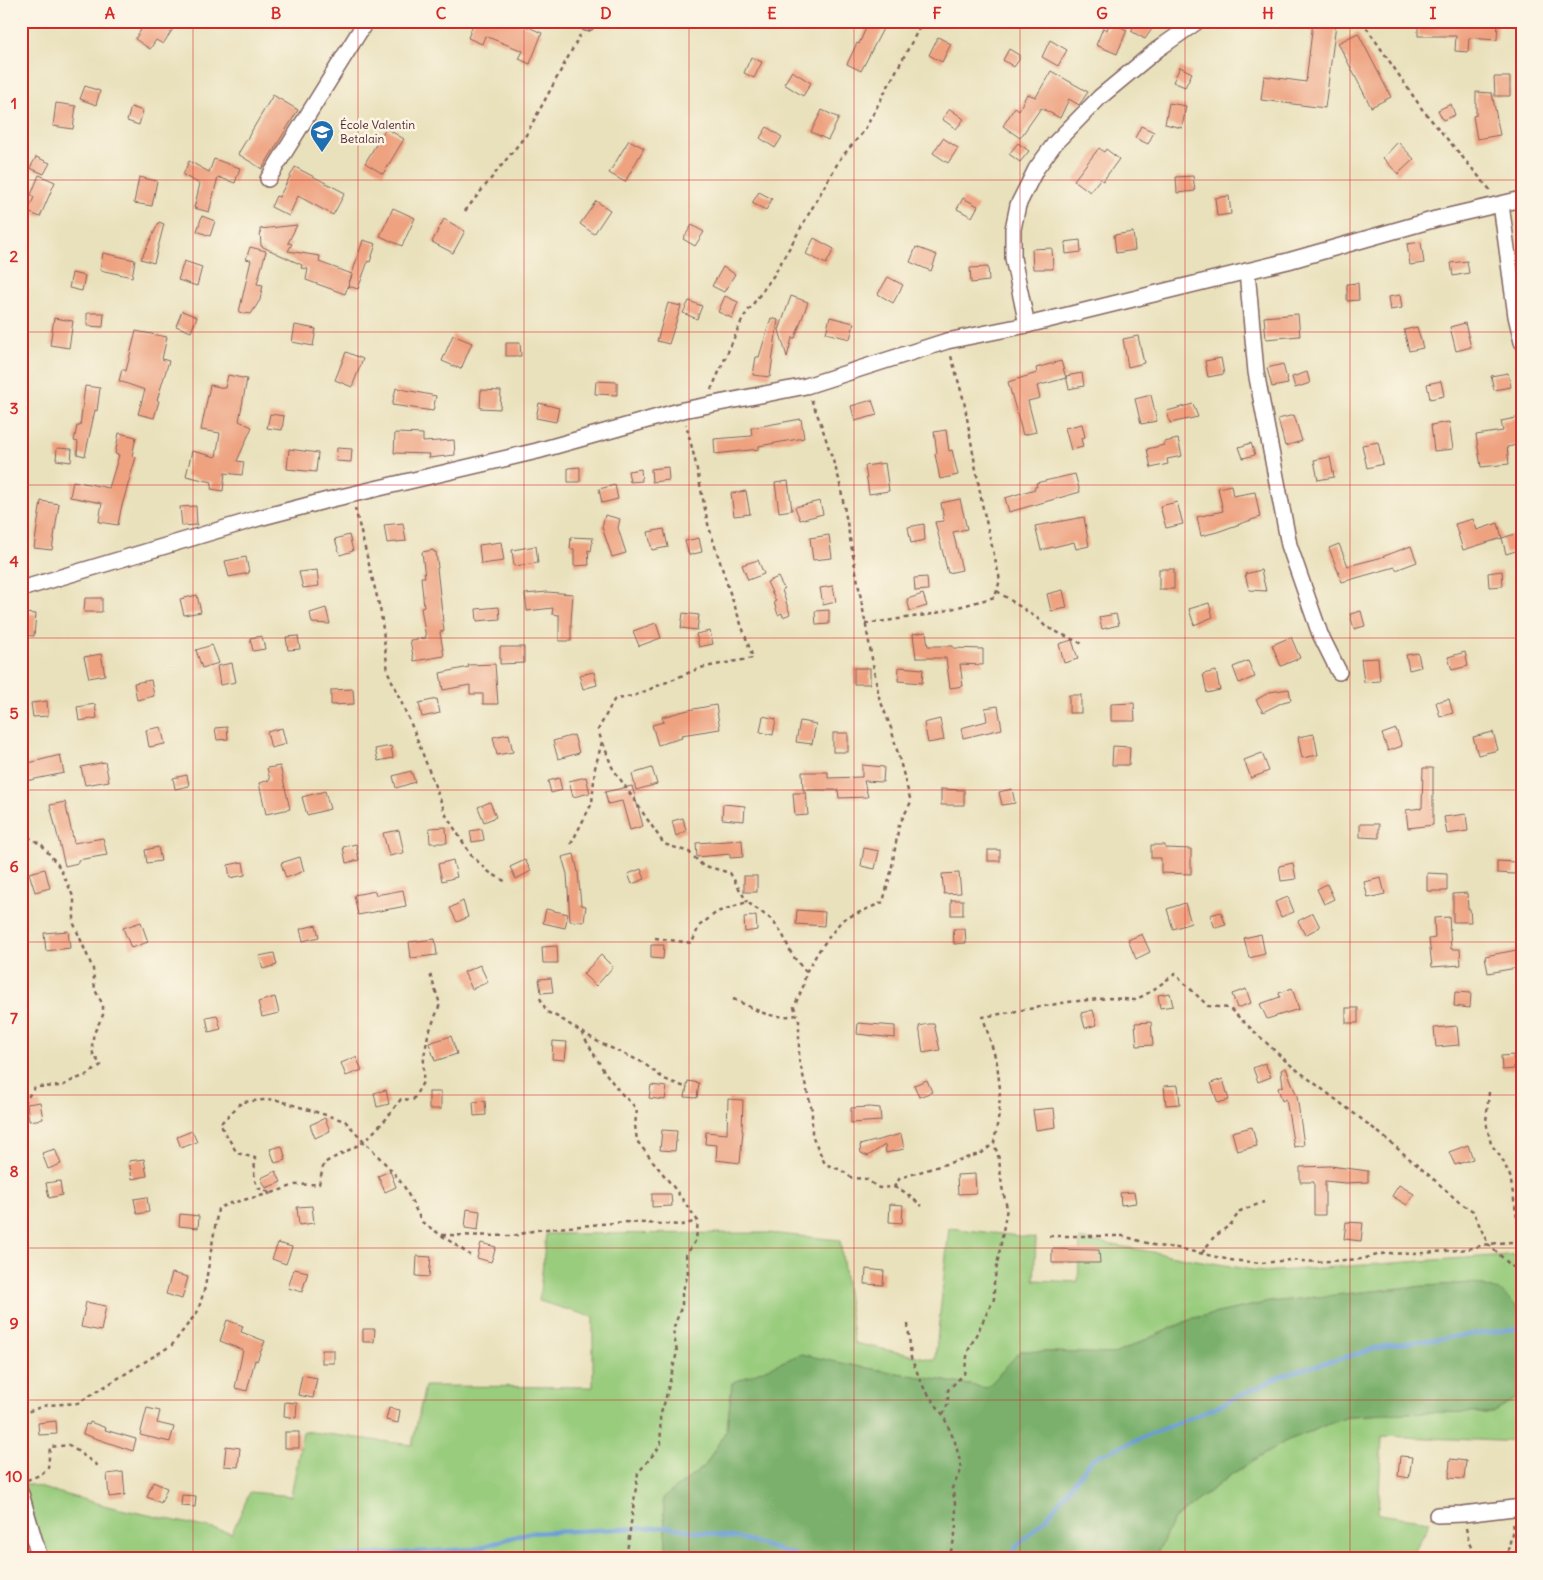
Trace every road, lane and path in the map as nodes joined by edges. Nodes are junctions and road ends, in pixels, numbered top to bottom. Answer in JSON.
{"nodes":[{"id":1,"x":366,"y":21,"type":"edge"},
{"id":2,"x":923,"y":21,"type":"edge"},
{"id":3,"x":1198,"y":21,"type":"edge"},
{"id":4,"x":1362,"y":21,"type":"edge"},
{"id":5,"x":587,"y":22,"type":"edge"},
{"id":6,"x":268,"y":180,"type":"dead end"},
{"id":7,"x":1522,"y":199,"type":"edge"},
{"id":8,"x":1501,"y":204,"type":"junction"},
{"id":9,"x":465,"y":211,"type":"dead end"},
{"id":10,"x":1246,"y":271,"type":"junction"},
{"id":11,"x":1027,"y":324,"type":"junction"},
{"id":12,"x":946,"y":341,"type":"junction"},
{"id":13,"x":1522,"y":342,"type":"edge"},
{"id":14,"x":806,"y":386,"type":"junction"},
{"id":15,"x":698,"y":407,"type":"junction"},
{"id":16,"x":683,"y":410,"type":"junction"},
{"id":17,"x":352,"y":495,"type":"junction"},
{"id":18,"x":21,"y":589,"type":"edge"},
{"id":19,"x":997,"y":591,"type":"junction"},
{"id":20,"x":865,"y":624,"type":"junction"},
{"id":21,"x":1083,"y":644,"type":"dead end"},
{"id":22,"x":1339,"y":672,"type":"dead end"},
{"id":23,"x":602,"y":742,"type":"junction"},
{"id":24,"x":21,"y":833,"type":"edge"},
{"id":25,"x":571,"y":844,"type":"dead end"},
{"id":26,"x":506,"y":882,"type":"dead end"},
{"id":27,"x":747,"y":902,"type":"junction"},
{"id":28,"x":655,"y":938,"type":"dead end"},
{"id":29,"x":806,"y":972,"type":"junction"},
{"id":30,"x":430,"y":974,"type":"dead end"},
{"id":31,"x":540,"y":998,"type":"dead end"},
{"id":32,"x":733,"y":999,"type":"dead end"},
{"id":33,"x":797,"y":1015,"type":"junction"},
{"id":34,"x":581,"y":1032,"type":"junction"},
{"id":35,"x":685,"y":1087,"type":"dead end"},
{"id":36,"x":1489,"y":1092,"type":"dead end"},
{"id":37,"x":21,"y":1107,"type":"edge"},
{"id":38,"x":364,"y":1142,"type":"junction"},
{"id":39,"x":994,"y":1143,"type":"junction"},
{"id":40,"x":894,"y":1187,"type":"junction"},
{"id":41,"x":272,"y":1193,"type":"junction"},
{"id":42,"x":1264,"y":1202,"type":"dead end"},
{"id":43,"x":922,"y":1206,"type":"dead end"},
{"id":44,"x":698,"y":1221,"type":"junction"},
{"id":45,"x":441,"y":1235,"type":"junction"},
{"id":46,"x":1049,"y":1236,"type":"dead end"},
{"id":47,"x":1522,"y":1242,"type":"edge"},
{"id":48,"x":1488,"y":1244,"type":"junction"},
{"id":49,"x":1202,"y":1253,"type":"junction"},
{"id":50,"x":470,"y":1254,"type":"dead end"},
{"id":51,"x":1522,"y":1276,"type":"edge"},
{"id":52,"x":908,"y":1324,"type":"dead end"},
{"id":53,"x":21,"y":1414,"type":"edge"},
{"id":54,"x":943,"y":1415,"type":"junction"},
{"id":55,"x":102,"y":1468,"type":"dead end"},
{"id":56,"x":21,"y":1482,"type":"edge"},
{"id":57,"x":21,"y":1494,"type":"edge"},
{"id":58,"x":1515,"y":1507,"type":"edge"},
{"id":59,"x":1463,"y":1514,"type":"junction"},
{"id":60,"x":1437,"y":1515,"type":"dead end"},
{"id":61,"x":40,"y":1559,"type":"edge"},
{"id":62,"x":626,"y":1559,"type":"edge"},
{"id":63,"x":948,"y":1559,"type":"edge"},
{"id":64,"x":1477,"y":1559,"type":"edge"},
{"id":65,"x":1506,"y":1559,"type":"edge"}],
"edges":[{"from":1,"to":6,"type":"street"},
{"from":2,"to":15,"type":"path"},
{"from":3,"to":11,"type":"street"},
{"from":4,"to":8,"type":"path"},
{"from":5,"to":9,"type":"path"},
{"from":7,"to":8,"type":"street"},
{"from":8,"to":10,"type":"street"},
{"from":8,"to":13,"type":"street"},
{"from":10,"to":11,"type":"street"},
{"from":10,"to":22,"type":"street"},
{"from":11,"to":12,"type":"street"},
{"from":12,"to":14,"type":"street"},
{"from":12,"to":19,"type":"path"},
{"from":14,"to":15,"type":"street"},
{"from":14,"to":20,"type":"path"},
{"from":15,"to":16,"type":"street"},
{"from":16,"to":17,"type":"street"},
{"from":16,"to":23,"type":"path"},
{"from":17,"to":18,"type":"street"},
{"from":17,"to":26,"type":"path"},
{"from":19,"to":20,"type":"path"},
{"from":19,"to":21,"type":"path"},
{"from":20,"to":29,"type":"path"},
{"from":23,"to":25,"type":"path"},
{"from":23,"to":27,"type":"path"},
{"from":24,"to":37,"type":"path"},
{"from":27,"to":28,"type":"path"},
{"from":27,"to":29,"type":"path"},
{"from":29,"to":33,"type":"path"},
{"from":30,"to":38,"type":"path"},
{"from":31,"to":34,"type":"path"},
{"from":32,"to":33,"type":"path"},
{"from":33,"to":40,"type":"path"},
{"from":34,"to":35,"type":"path"},
{"from":34,"to":44,"type":"path"},
{"from":36,"to":47,"type":"path"},
{"from":38,"to":41,"type":"path"},
{"from":38,"to":41,"type":"path"},
{"from":38,"to":45,"type":"path"},
{"from":39,"to":40,"type":"path"},
{"from":39,"to":48,"type":"path"},
{"from":39,"to":54,"type":"path"},
{"from":40,"to":43,"type":"path"},
{"from":41,"to":53,"type":"path"},
{"from":42,"to":49,"type":"path"},
{"from":44,"to":45,"type":"path"},
{"from":44,"to":62,"type":"path"},
{"from":45,"to":50,"type":"path"},
{"from":46,"to":49,"type":"path"},
{"from":47,"to":48,"type":"path"},
{"from":48,"to":49,"type":"path"},
{"from":48,"to":51,"type":"path"},
{"from":52,"to":54,"type":"path"},
{"from":54,"to":63,"type":"path"},
{"from":55,"to":56,"type":"path"},
{"from":57,"to":61,"type":"street"},
{"from":58,"to":59,"type":"street"},
{"from":58,"to":65,"type":"path"},
{"from":59,"to":60,"type":"street"},
{"from":59,"to":64,"type":"path"}]}
